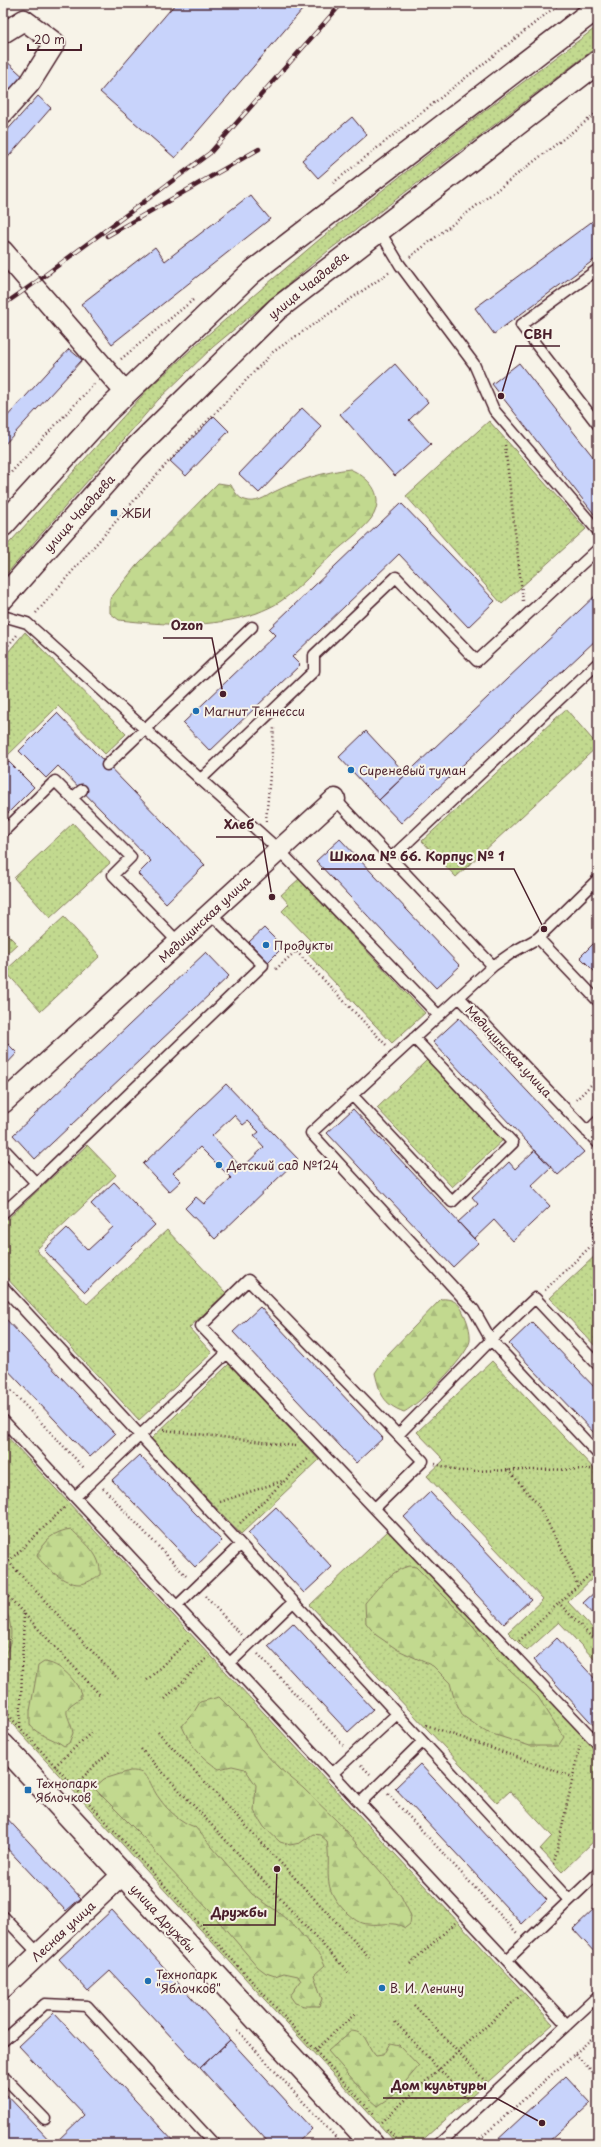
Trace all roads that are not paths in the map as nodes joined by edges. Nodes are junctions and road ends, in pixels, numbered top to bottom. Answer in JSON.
{"nodes":[{"id":1,"x":598,"y":7,"type":"edge"},
{"id":2,"x":3,"y":33,"type":"edge"},
{"id":3,"x":598,"y":62,"type":"edge"},
{"id":4,"x":3,"y":113,"type":"edge"},
{"id":5,"x":379,"y":230,"type":"junction"},
{"id":6,"x":3,"y":251,"type":"edge"},
{"id":7,"x":598,"y":269,"type":"edge"},
{"id":8,"x":126,"y":393,"type":"junction"},
{"id":9,"x":598,"y":425,"type":"edge"},
{"id":10,"x":3,"y":525,"type":"edge"},
{"id":11,"x":598,"y":531,"type":"edge"},
{"id":12,"x":598,"y":549,"type":"edge"},
{"id":13,"x":3,"y":598,"type":"edge"},
{"id":14,"x":3,"y":616,"type":"edge"},
{"id":15,"x":252,"y":627,"type":"dead end"},
{"id":16,"x":598,"y":663,"type":"edge"},
{"id":17,"x":145,"y":730,"type":"junction"},
{"id":18,"x":108,"y":765,"type":"dead end"},
{"id":19,"x":200,"y":780,"type":"junction"},
{"id":20,"x":82,"y":790,"type":"dead end"},
{"id":21,"x":72,"y":798,"type":"junction"},
{"id":22,"x":335,"y":798,"type":"joint"},
{"id":23,"x":3,"y":832,"type":"edge"},
{"id":24,"x":272,"y":844,"type":"junction"},
{"id":25,"x":391,"y":858,"type":"junction"},
{"id":26,"x":598,"y":880,"type":"edge"},
{"id":27,"x":210,"y":913,"type":"junction"},
{"id":28,"x":538,"y":938,"type":"junction"},
{"id":29,"x":178,"y":942,"type":"junction"},
{"id":30,"x":493,"y":966,"type":"junction"},
{"id":31,"x":459,"y":998,"type":"junction"},
{"id":32,"x":598,"y":1002,"type":"edge"},
{"id":33,"x":438,"y":1016,"type":"junction"},
{"id":34,"x":414,"y":1038,"type":"junction"},
{"id":35,"x":352,"y":1095,"type":"junction"},
{"id":36,"x":3,"y":1104,"type":"edge"},
{"id":37,"x":598,"y":1121,"type":"edge"},
{"id":38,"x":587,"y":1132,"type":"junction"},
{"id":39,"x":598,"y":1143,"type":"edge"},
{"id":40,"x":3,"y":1148,"type":"edge"},
{"id":41,"x":36,"y":1182,"type":"junction"},
{"id":42,"x":3,"y":1213,"type":"edge"},
{"id":43,"x":3,"y":1287,"type":"edge"},
{"id":44,"x":491,"y":1340,"type":"junction"},
{"id":45,"x":227,"y":1353,"type":"junction"},
{"id":46,"x":598,"y":1364,"type":"edge"},
{"id":47,"x":3,"y":1420,"type":"edge"},
{"id":48,"x":142,"y":1432,"type":"junction"},
{"id":49,"x":398,"y":1435,"type":"junction"},
{"id":50,"x":598,"y":1454,"type":"edge"},
{"id":51,"x":75,"y":1497,"type":"junction"},
{"id":52,"x":375,"y":1508,"type":"junction"},
{"id":53,"x":240,"y":1545,"type":"junction"},
{"id":54,"x":293,"y":1602,"type":"junction"},
{"id":55,"x":177,"y":1606,"type":"junction"},
{"id":56,"x":230,"y":1664,"type":"junction"},
{"id":57,"x":397,"y":1714,"type":"junction"},
{"id":58,"x":422,"y":1742,"type":"junction"},
{"id":59,"x":598,"y":1744,"type":"edge"},
{"id":60,"x":3,"y":1745,"type":"edge"},
{"id":61,"x":333,"y":1773,"type":"junction"},
{"id":62,"x":360,"y":1802,"type":"junction"},
{"id":63,"x":598,"y":1873,"type":"edge"},
{"id":64,"x":122,"y":1875,"type":"junction"},
{"id":65,"x":569,"y":1900,"type":"junction"},
{"id":66,"x":3,"y":1916,"type":"edge"},
{"id":67,"x":39,"y":1954,"type":"junction"},
{"id":68,"x":507,"y":1960,"type":"junction"},
{"id":69,"x":3,"y":1988,"type":"edge"},
{"id":70,"x":598,"y":1996,"type":"edge"},
{"id":71,"x":567,"y":2025,"type":"junction"},
{"id":72,"x":3,"y":2041,"type":"edge"},
{"id":73,"x":3,"y":2076,"type":"edge"},
{"id":74,"x":45,"y":2119,"type":"dead end"},
{"id":75,"x":214,"y":2144,"type":"edge"},
{"id":76,"x":372,"y":2144,"type":"edge"},
{"id":77,"x":439,"y":2144,"type":"edge"}],
"edges":[{"from":1,"to":8,"type":"main road"},
{"from":2,"to":4,"type":"street"},
{"from":3,"to":5,"type":"main road","name":"улица Чаадаева"},
{"from":5,"to":11,"type":"lane"},
{"from":5,"to":13,"type":"main road","name":"улица Чаадаева"},
{"from":6,"to":8,"type":"street"},
{"from":7,"to":9,"type":"lane"},
{"from":8,"to":10,"type":"main road"},
{"from":12,"to":19,"type":"lane"},
{"from":14,"to":17,"type":"lane"},
{"from":15,"to":17,"type":"lane"},
{"from":16,"to":25,"type":"lane"},
{"from":17,"to":18,"type":"lane"},
{"from":17,"to":19,"type":"lane"},
{"from":19,"to":24,"type":"lane"},
{"from":20,"to":21,"type":"lane"},
{"from":21,"to":23,"type":"lane"},
{"from":21,"to":29,"type":"lane"},
{"from":22,"to":24,"type":"street","name":"Медицинская улица"},
{"from":22,"to":25,"type":"lane","name":"Медицинская улица"},
{"from":24,"to":27,"type":"street","name":"Медицинская улица"},
{"from":24,"to":33,"type":"lane"},
{"from":25,"to":30,"type":"lane","name":"Медицинская улица"},
{"from":26,"to":28,"type":"lane"},
{"from":27,"to":29,"type":"street","name":"Медицинская улица"},
{"from":27,"to":41,"type":"lane"},
{"from":28,"to":30,"type":"lane"},
{"from":28,"to":32,"type":"lane"},
{"from":29,"to":36,"type":"street","name":"Медицинская улица"},
{"from":30,"to":31,"type":"lane","name":"Медицинская улица"},
{"from":31,"to":33,"type":"lane"},
{"from":31,"to":38,"type":"lane","name":"Медицинская улица"},
{"from":33,"to":34,"type":"lane"},
{"from":34,"to":35,"type":"lane"},
{"from":34,"to":35,"type":"lane"},
{"from":35,"to":44,"type":"lane"},
{"from":37,"to":38,"type":"lane"},
{"from":38,"to":39,"type":"lane","name":"Медицинская улица"},
{"from":40,"to":41,"type":"lane"},
{"from":41,"to":42,"type":"lane"},
{"from":43,"to":48,"type":"lane"},
{"from":44,"to":46,"type":"lane"},
{"from":44,"to":49,"type":"lane"},
{"from":44,"to":50,"type":"lane"},
{"from":45,"to":48,"type":"lane"},
{"from":45,"to":49,"type":"lane"},
{"from":45,"to":52,"type":"lane"},
{"from":47,"to":51,"type":"lane"},
{"from":48,"to":51,"type":"lane"},
{"from":48,"to":53,"type":"lane"},
{"from":49,"to":52,"type":"lane"},
{"from":51,"to":55,"type":"lane"},
{"from":52,"to":59,"type":"lane"},
{"from":53,"to":54,"type":"lane"},
{"from":53,"to":55,"type":"lane"},
{"from":54,"to":56,"type":"lane"},
{"from":54,"to":57,"type":"lane"},
{"from":55,"to":56,"type":"lane"},
{"from":56,"to":61,"type":"lane"},
{"from":57,"to":58,"type":"lane"},
{"from":57,"to":61,"type":"lane"},
{"from":58,"to":62,"type":"lane"},
{"from":58,"to":65,"type":"lane"},
{"from":60,"to":64,"type":"main road","name":"улица Дружбы"},
{"from":61,"to":62,"type":"lane"},
{"from":62,"to":68,"type":"lane"},
{"from":63,"to":65,"type":"lane"},
{"from":64,"to":67,"type":"street","name":"Лесная улица"},
{"from":64,"to":76,"type":"main road","name":"улица Дружбы"},
{"from":65,"to":68,"type":"lane"},
{"from":66,"to":67,"type":"lane"},
{"from":67,"to":69,"type":"street","name":"Лесная улица"},
{"from":68,"to":71,"type":"lane"},
{"from":70,"to":71,"type":"lane"},
{"from":71,"to":77,"type":"lane"},
{"from":72,"to":75,"type":"lane"},
{"from":73,"to":74,"type":"lane"}]}
